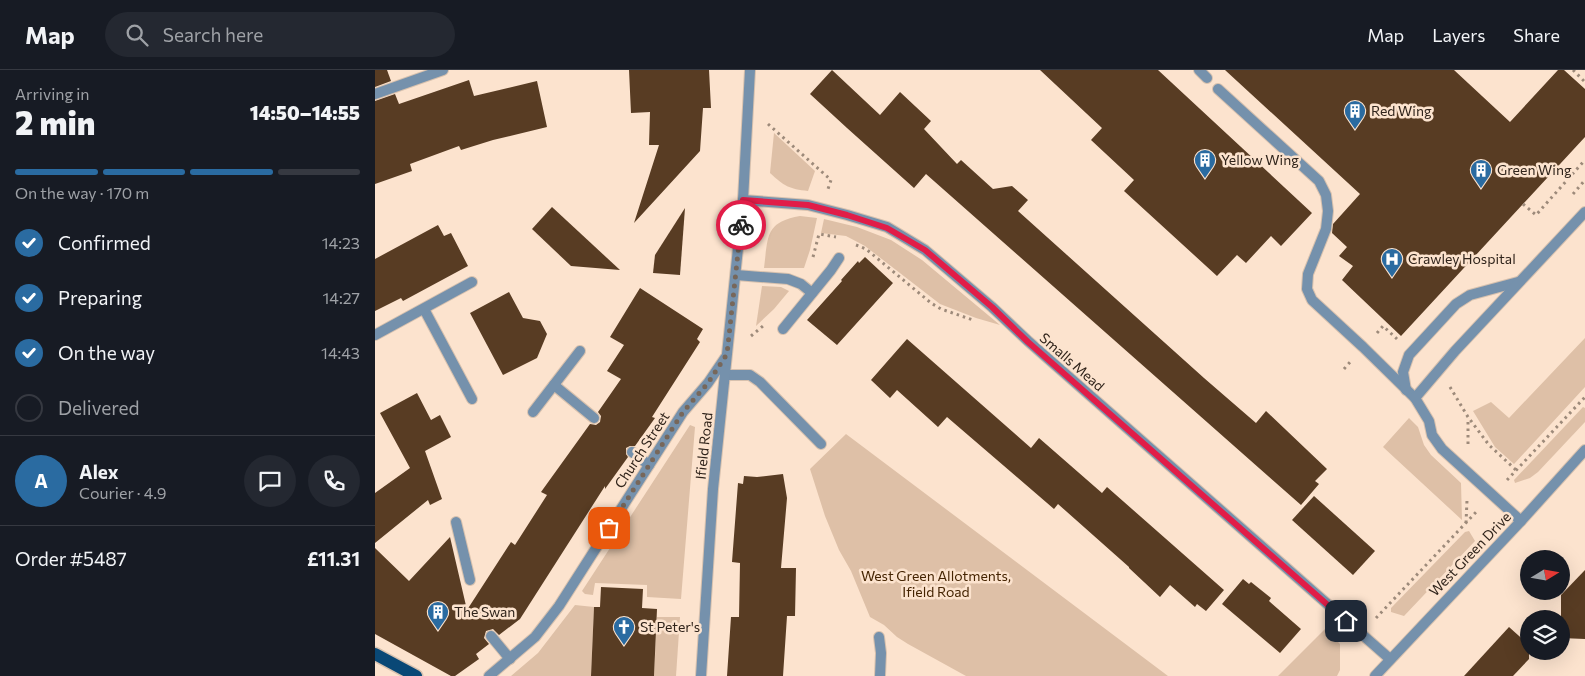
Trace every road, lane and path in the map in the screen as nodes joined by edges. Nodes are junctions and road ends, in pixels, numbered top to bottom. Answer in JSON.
{"nodes":[{"id":1,"x":443,"y":70,"type":"edge"},
{"id":2,"x":750,"y":70,"type":"edge"},
{"id":3,"x":1199,"y":70,"type":"edge"},
{"id":4,"x":1573,"y":70,"type":"edge"},
{"id":5,"x":1207,"y":78,"type":"dead end"},
{"id":6,"x":1585,"y":82,"type":"edge"},
{"id":7,"x":1218,"y":89,"type":"dead end"},
{"id":8,"x":375,"y":94,"type":"edge"},
{"id":9,"x":749,"y":104,"type":"junction"},
{"id":10,"x":1585,"y":160,"type":"edge"},
{"id":11,"x":1585,"y":180,"type":"edge"},
{"id":12,"x":1572,"y":194,"type":"dead end"},
{"id":13,"x":743,"y":200,"type":"junction"},
{"id":14,"x":1523,"y":204,"type":"dead end"},
{"id":15,"x":824,"y":209,"type":"junction"},
{"id":16,"x":1585,"y":212,"type":"edge"},
{"id":17,"x":819,"y":234,"type":"junction"},
{"id":18,"x":839,"y":238,"type":"dead end"},
{"id":19,"x":853,"y":244,"type":"dead end"},
{"id":20,"x":839,"y":258,"type":"dead end"},
{"id":21,"x":736,"y":275,"type":"junction"},
{"id":22,"x":472,"y":282,"type":"dead end"},
{"id":23,"x":1519,"y":282,"type":"junction"},
{"id":24,"x":801,"y":284,"type":"junction"},
{"id":25,"x":812,"y":293,"type":"junction"},
{"id":26,"x":423,"y":308,"type":"junction"},
{"id":27,"x":767,"y":321,"type":"dead end"},
{"id":28,"x":979,"y":322,"type":"dead end"},
{"id":29,"x":783,"y":329,"type":"dead end"},
{"id":30,"x":375,"y":335,"type":"edge"},
{"id":31,"x":728,"y":350,"type":"junction"},
{"id":32,"x":581,"y":351,"type":"dead end"},
{"id":33,"x":725,"y":375,"type":"junction"},
{"id":34,"x":554,"y":384,"type":"junction"},
{"id":35,"x":1406,"y":390,"type":"junction"},
{"id":36,"x":1585,"y":397,"type":"edge"},
{"id":37,"x":1415,"y":398,"type":"junction"},
{"id":38,"x":472,"y":399,"type":"dead end"},
{"id":39,"x":533,"y":412,"type":"dead end"},
{"id":40,"x":594,"y":418,"type":"dead end"},
{"id":41,"x":821,"y":444,"type":"dead end"},
{"id":42,"x":1585,"y":450,"type":"edge"},
{"id":43,"x":632,"y":452,"type":"dead end"},
{"id":44,"x":649,"y":465,"type":"junction"},
{"id":45,"x":1492,"y":496,"type":"junction"},
{"id":46,"x":1521,"y":521,"type":"junction"},
{"id":47,"x":456,"y":522,"type":"dead end"},
{"id":48,"x":470,"y":580,"type":"dead end"},
{"id":49,"x":1361,"y":634,"type":"junction"},
{"id":50,"x":491,"y":636,"type":"dead end"},
{"id":51,"x":879,"y":637,"type":"dead end"},
{"id":52,"x":375,"y":654,"type":"edge"},
{"id":53,"x":510,"y":659,"type":"junction"},
{"id":54,"x":1390,"y":659,"type":"junction"},
{"id":55,"x":416,"y":676,"type":"edge"},
{"id":56,"x":489,"y":676,"type":"edge"},
{"id":57,"x":701,"y":676,"type":"edge"},
{"id":58,"x":880,"y":676,"type":"edge"},
{"id":59,"x":1375,"y":676,"type":"edge"}],
"edges":[{"from":1,"to":8,"type":"street"},
{"from":2,"to":9,"type":"street","name":"Ifield Road"},
{"from":3,"to":5,"type":"street"},
{"from":4,"to":6,"type":"path"},
{"from":7,"to":35,"type":"street"},
{"from":9,"to":13,"type":"street","name":"Ifield Road"},
{"from":9,"to":15,"type":"path"},
{"from":10,"to":14,"type":"path"},
{"from":11,"to":12,"type":"path"},
{"from":13,"to":15,"type":"street","name":"Smalls Mead"},
{"from":13,"to":21,"type":"street","name":"Ifield Road"},
{"from":15,"to":17,"type":"path"},
{"from":15,"to":49,"type":"street","name":"Smalls Mead"},
{"from":16,"to":23,"type":"street"},
{"from":17,"to":18,"type":"path"},
{"from":17,"to":24,"type":"path"},
{"from":19,"to":28,"type":"path"},
{"from":20,"to":25,"type":"street"},
{"from":21,"to":24,"type":"street"},
{"from":21,"to":31,"type":"street","name":"Ifield Road"},
{"from":22,"to":26,"type":"street"},
{"from":23,"to":35,"type":"street"},
{"from":23,"to":37,"type":"street"},
{"from":24,"to":25,"type":"street"},
{"from":25,"to":29,"type":"street"},
{"from":26,"to":30,"type":"street"},
{"from":26,"to":38,"type":"street"},
{"from":27,"to":31,"type":"path"},
{"from":31,"to":33,"type":"street","name":"Ifield Road"},
{"from":31,"to":44,"type":"street","name":"Church Street"},
{"from":32,"to":34,"type":"street"},
{"from":33,"to":41,"type":"street"},
{"from":33,"to":57,"type":"street","name":"Ifield Road"},
{"from":34,"to":39,"type":"street"},
{"from":34,"to":40,"type":"street"},
{"from":35,"to":37,"type":"street"},
{"from":36,"to":45,"type":"path"},
{"from":37,"to":45,"type":"street"},
{"from":42,"to":46,"type":"street","name":"West Green Drive"},
{"from":43,"to":44,"type":"street"},
{"from":44,"to":53,"type":"street","name":"Church Street"},
{"from":45,"to":46,"type":"street"},
{"from":45,"to":49,"type":"path"},
{"from":46,"to":54,"type":"street","name":"West Green Drive"},
{"from":47,"to":48,"type":"street"},
{"from":49,"to":54,"type":"street","name":"Smalls Mead"},
{"from":50,"to":53,"type":"street"},
{"from":51,"to":58,"type":"street"},
{"from":52,"to":55,"type":"main road"},
{"from":53,"to":56,"type":"street","name":"Church Street"},
{"from":54,"to":59,"type":"street","name":"West Green Drive"}]}
